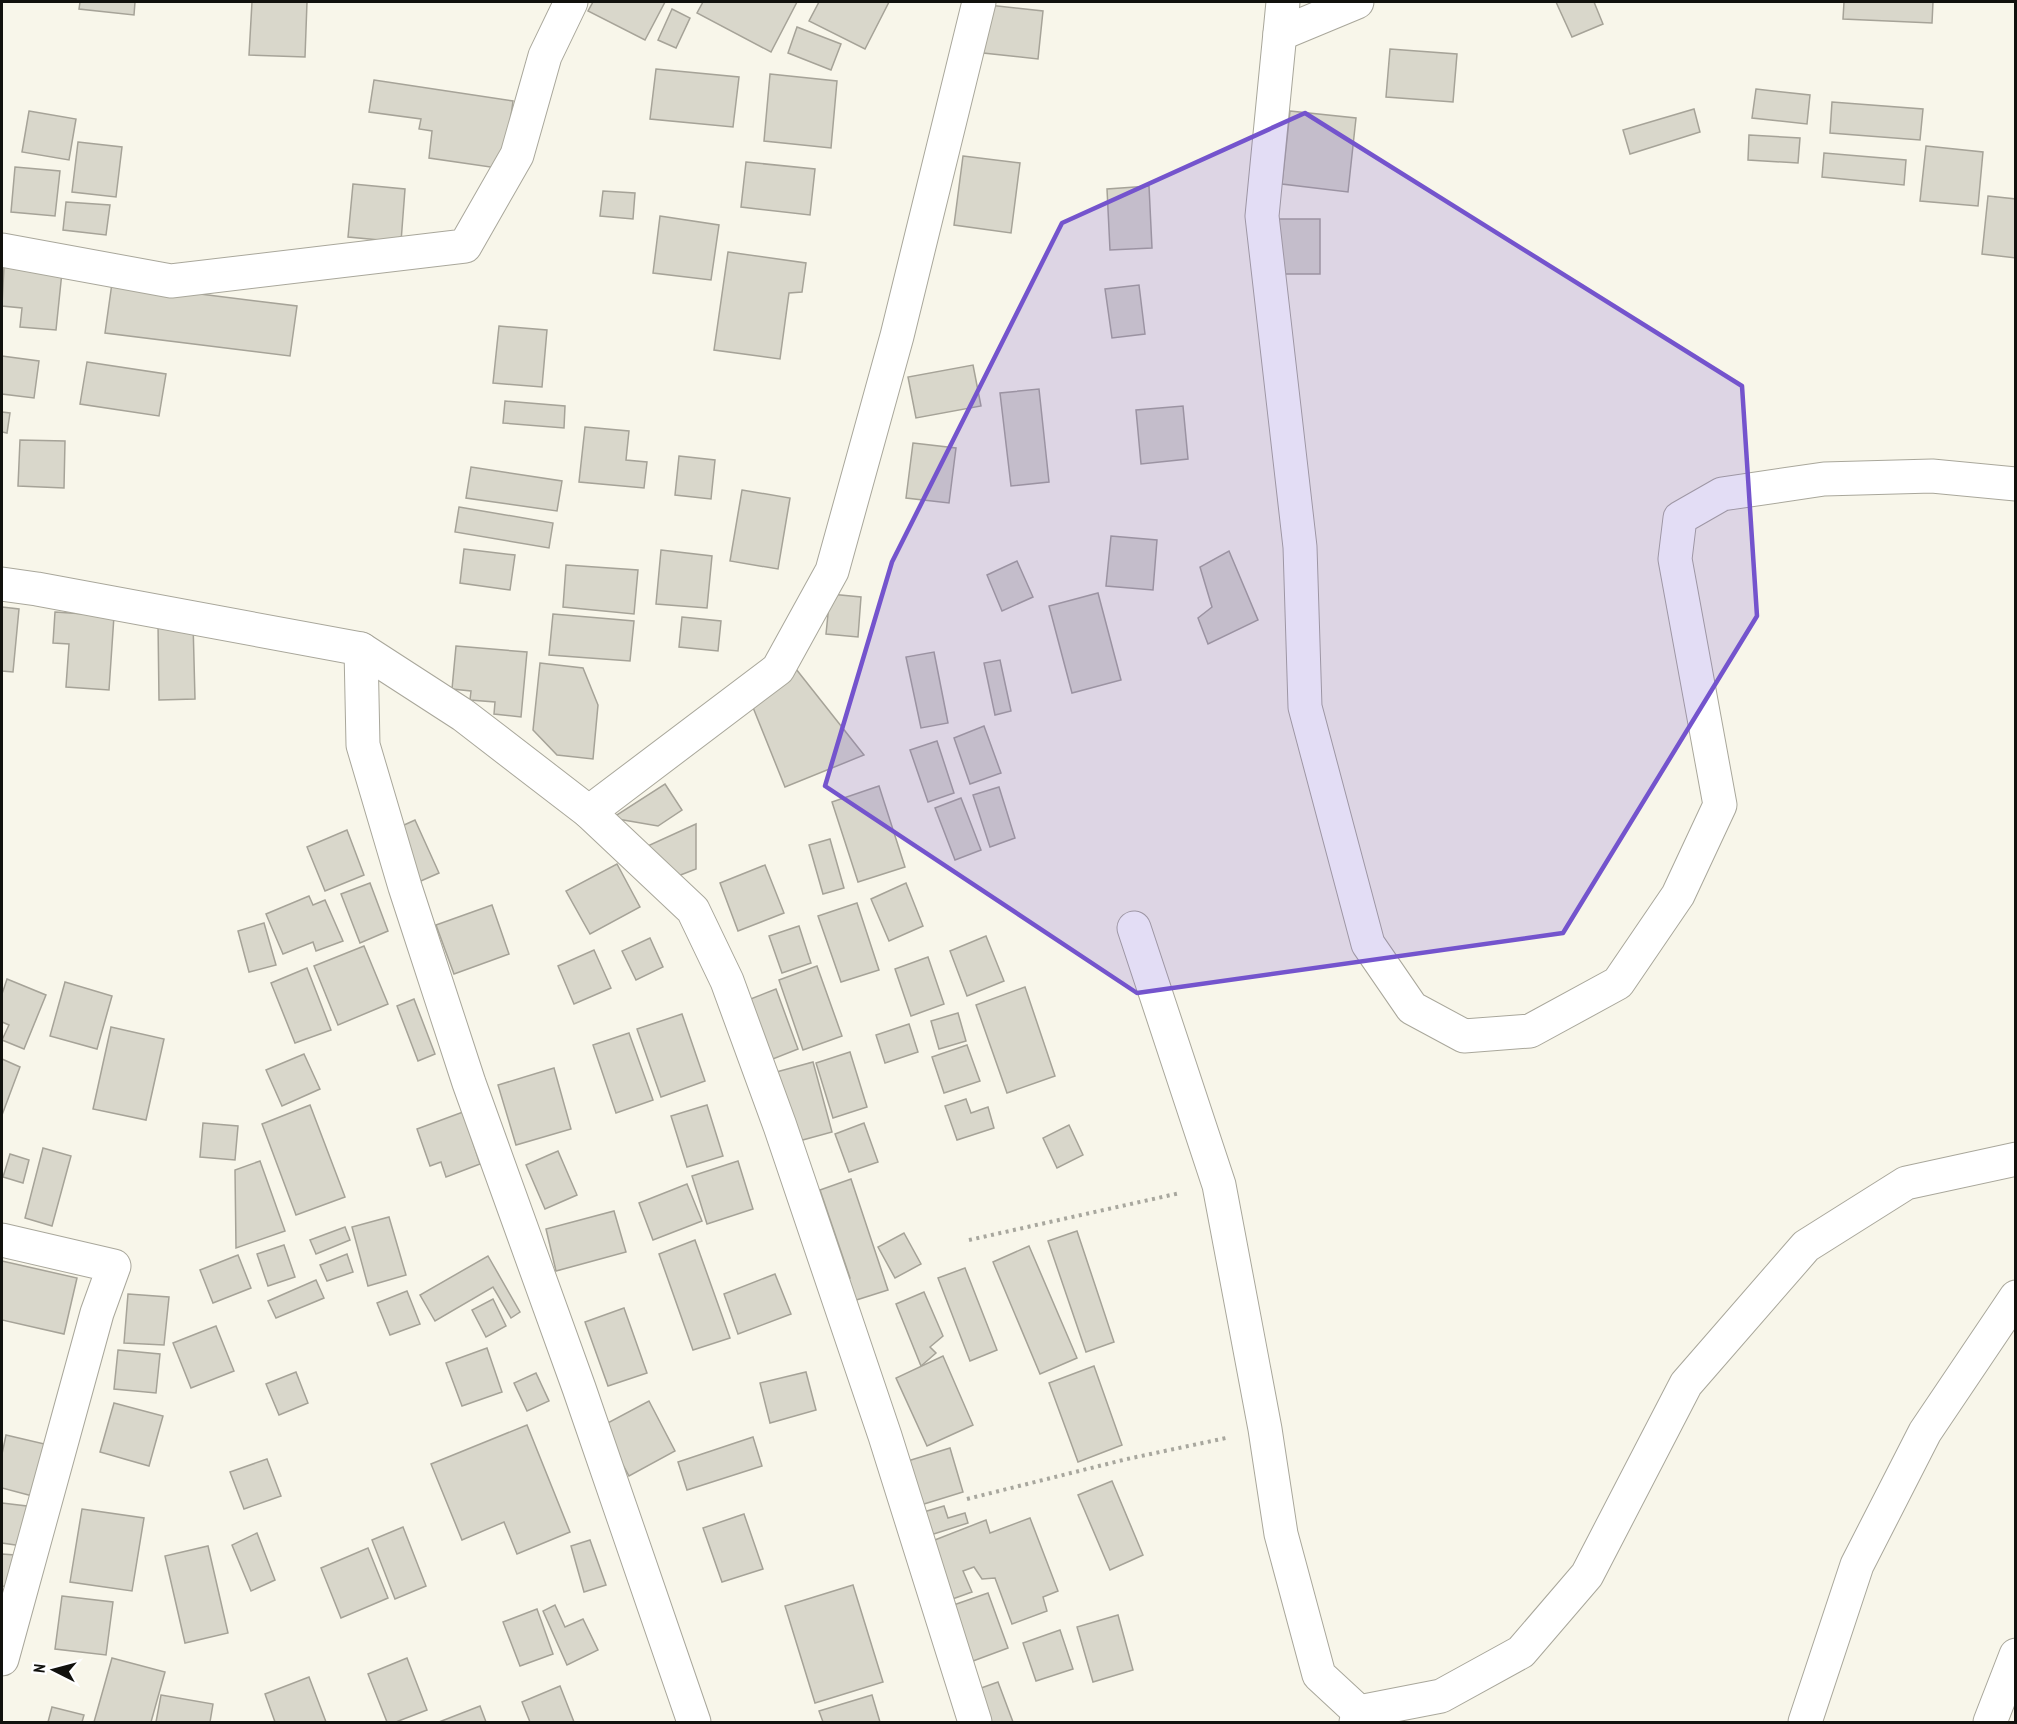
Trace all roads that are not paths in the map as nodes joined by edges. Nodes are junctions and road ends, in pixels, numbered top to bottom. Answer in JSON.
{"nodes":[{"id":1,"x":571,"y":2,"type":"edge"},
{"id":2,"x":979,"y":2,"type":"edge"},
{"id":3,"x":1284,"y":2,"type":"edge"},
{"id":4,"x":1357,"y":2,"type":"edge"},
{"id":5,"x":1280,"y":33,"type":"junction"},
{"id":6,"x":2,"y":250,"type":"edge"},
{"id":7,"x":2016,"y":484,"type":"edge"},
{"id":8,"x":2,"y":584,"type":"edge"},
{"id":9,"x":361,"y":649,"type":"junction"},
{"id":10,"x":589,"y":812,"type":"junction"},
{"id":11,"x":1134,"y":928,"type":"dead end"},
{"id":12,"x":2016,"y":1159,"type":"edge"},
{"id":13,"x":2,"y":1240,"type":"edge"},
{"id":14,"x":2016,"y":1297,"type":"edge"},
{"id":15,"x":2016,"y":1655,"type":"edge"},
{"id":16,"x":2,"y":1659,"type":"edge"},
{"id":17,"x":1358,"y":1717,"type":"edge"},
{"id":18,"x":694,"y":1722,"type":"edge"},
{"id":19,"x":975,"y":1722,"type":"edge"},
{"id":20,"x":1805,"y":1722,"type":"edge"},
{"id":21,"x":1990,"y":1722,"type":"edge"}],
"edges":[{"from":1,"to":6,"type":"street"},
{"from":2,"to":10,"type":"street"},
{"from":3,"to":5,"type":"street"},
{"from":4,"to":5,"type":"street"},
{"from":5,"to":7,"type":"street"},
{"from":8,"to":9,"type":"street"},
{"from":9,"to":10,"type":"street"},
{"from":9,"to":18,"type":"street"},
{"from":10,"to":19,"type":"street"},
{"from":11,"to":17,"type":"street"},
{"from":12,"to":17,"type":"street"},
{"from":13,"to":16,"type":"street"},
{"from":14,"to":20,"type":"street"},
{"from":15,"to":21,"type":"street"}]}
